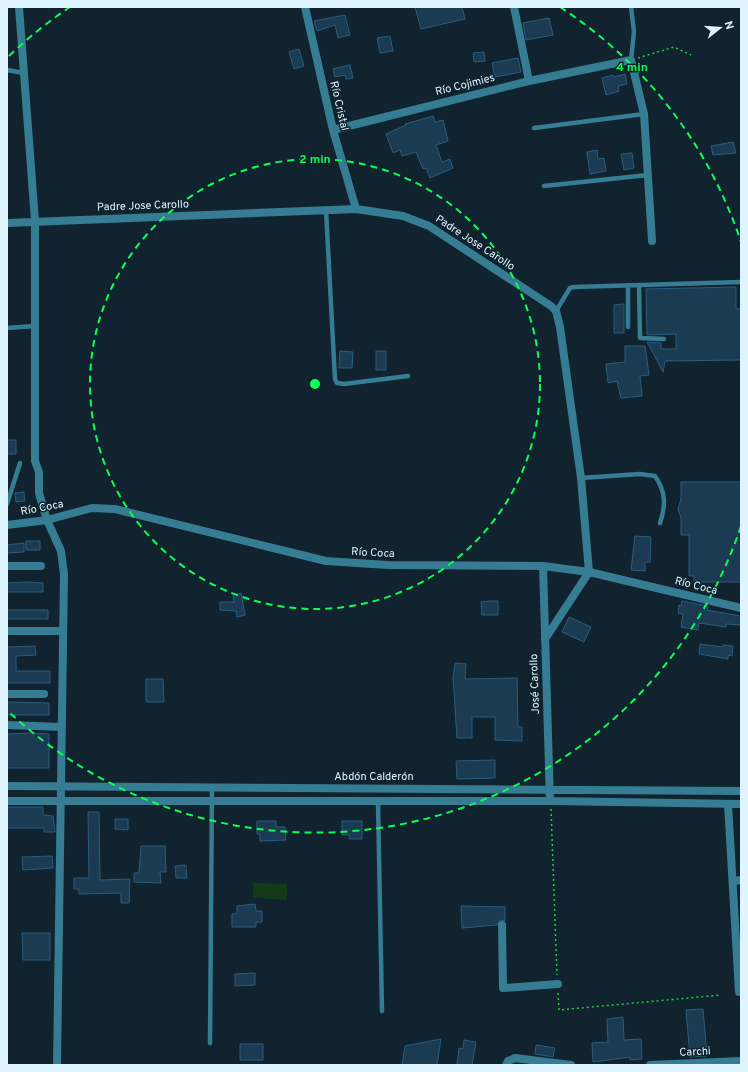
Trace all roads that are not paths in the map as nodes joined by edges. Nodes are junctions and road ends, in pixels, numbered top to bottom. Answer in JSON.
{"nodes":[{"id":1,"x":19,"y":7,"type":"edge"},
{"id":2,"x":305,"y":7,"type":"edge"},
{"id":3,"x":514,"y":7,"type":"edge"},
{"id":4,"x":631,"y":7,"type":"edge"},
{"id":5,"x":631,"y":60,"type":"junction"},
{"id":6,"x":7,"y":70,"type":"edge"},
{"id":7,"x":24,"y":73,"type":"junction"},
{"id":8,"x":530,"y":81,"type":"junction"},
{"id":9,"x":644,"y":114,"type":"junction"},
{"id":10,"x":534,"y":128,"type":"dead end"},
{"id":11,"x":333,"y":130,"type":"junction"},
{"id":12,"x":648,"y":175,"type":"junction"},
{"id":13,"x":544,"y":186,"type":"dead end"},
{"id":14,"x":356,"y":209,"type":"junction"},
{"id":15,"x":326,"y":210,"type":"junction"},
{"id":16,"x":35,"y":221,"type":"junction"},
{"id":17,"x":7,"y":223,"type":"edge"},
{"id":18,"x":652,"y":241,"type":"dead end"},
{"id":19,"x":741,"y":282,"type":"edge"},
{"id":20,"x":628,"y":285,"type":"junction"},
{"id":21,"x":639,"y":285,"type":"junction"},
{"id":22,"x":556,"y":310,"type":"junction"},
{"id":23,"x":35,"y":326,"type":"junction"},
{"id":24,"x":628,"y":327,"type":"dead end"},
{"id":25,"x":7,"y":328,"type":"edge"},
{"id":26,"x":664,"y":339,"type":"dead end"},
{"id":27,"x":408,"y":376,"type":"dead end"},
{"id":28,"x":20,"y":463,"type":"dead end"},
{"id":29,"x":581,"y":478,"type":"junction"},
{"id":30,"x":7,"y":504,"type":"edge"},
{"id":31,"x":47,"y":520,"type":"junction"},
{"id":32,"x":660,"y":523,"type":"dead end"},
{"id":33,"x":7,"y":525,"type":"edge"},
{"id":34,"x":7,"y":566,"type":"edge"},
{"id":35,"x":41,"y":566,"type":"dead end"},
{"id":36,"x":543,"y":566,"type":"junction"},
{"id":37,"x":589,"y":572,"type":"junction"},
{"id":38,"x":741,"y":608,"type":"edge"},
{"id":39,"x":7,"y":631,"type":"edge"},
{"id":40,"x":63,"y":631,"type":"junction"},
{"id":41,"x":544,"y":639,"type":"junction"},
{"id":42,"x":7,"y":694,"type":"edge"},
{"id":43,"x":44,"y":694,"type":"dead end"},
{"id":44,"x":7,"y":725,"type":"edge"},
{"id":45,"x":62,"y":727,"type":"junction"},
{"id":46,"x":7,"y":786,"type":"edge"},
{"id":47,"x":60,"y":787,"type":"junction"},
{"id":48,"x":212,"y":787,"type":"junction"},
{"id":49,"x":550,"y":789,"type":"junction"},
{"id":50,"x":741,"y":792,"type":"edge"},
{"id":51,"x":60,"y":800,"type":"junction"},
{"id":52,"x":7,"y":801,"type":"edge"},
{"id":53,"x":212,"y":801,"type":"junction"},
{"id":54,"x":550,"y":801,"type":"junction"},
{"id":55,"x":378,"y":802,"type":"junction"},
{"id":56,"x":728,"y":804,"type":"junction"},
{"id":57,"x":741,"y":804,"type":"edge"},
{"id":58,"x":737,"y":880,"type":"edge"},
{"id":59,"x":502,"y":925,"type":"dead end"},
{"id":60,"x":558,"y":984,"type":"road end"},
{"id":61,"x":739,"y":992,"type":"dead end"},
{"id":62,"x":382,"y":1011,"type":"dead end"},
{"id":63,"x":210,"y":1043,"type":"dead end"},
{"id":64,"x":741,"y":1061,"type":"edge"},
{"id":65,"x":57,"y":1065,"type":"edge"},
{"id":66,"x":506,"y":1065,"type":"edge"},
{"id":67,"x":571,"y":1065,"type":"edge"},
{"id":68,"x":650,"y":1065,"type":"edge"},
{"id":69,"x":660,"y":1065,"type":"edge"}],
"edges":[{"from":1,"to":7,"type":"street"},
{"from":2,"to":11,"type":"street","name":"Río Cristal"},
{"from":3,"to":8,"type":"street"},
{"from":4,"to":5,"type":"lane"},
{"from":5,"to":8,"type":"street","name":"Río Cojimies"},
{"from":5,"to":9,"type":"street"},
{"from":6,"to":7,"type":"lane"},
{"from":7,"to":16,"type":"street"},
{"from":8,"to":11,"type":"street","name":"Río Cojimies"},
{"from":9,"to":10,"type":"lane"},
{"from":9,"to":12,"type":"street"},
{"from":11,"to":14,"type":"street","name":"Río Cristal"},
{"from":12,"to":13,"type":"lane"},
{"from":12,"to":18,"type":"street"},
{"from":14,"to":15,"type":"street","name":"Padre Jose Carollo"},
{"from":14,"to":22,"type":"street","name":"Padre Jose Carollo"},
{"from":15,"to":16,"type":"street","name":"Padre Jose Carollo"},
{"from":15,"to":27,"type":"lane"},
{"from":16,"to":17,"type":"street","name":"Padre Jose Carollo"},
{"from":16,"to":23,"type":"street"},
{"from":19,"to":21,"type":"lane"},
{"from":20,"to":21,"type":"lane"},
{"from":20,"to":22,"type":"lane"},
{"from":20,"to":24,"type":"lane"},
{"from":21,"to":26,"type":"lane"},
{"from":22,"to":29,"type":"street"},
{"from":23,"to":25,"type":"lane"},
{"from":23,"to":31,"type":"street"},
{"from":28,"to":30,"type":"lane"},
{"from":29,"to":32,"type":"lane"},
{"from":29,"to":37,"type":"street"},
{"from":31,"to":33,"type":"street","name":"Río Coca"},
{"from":31,"to":36,"type":"street","name":"Río Coca"},
{"from":31,"to":40,"type":"street"},
{"from":34,"to":35,"type":"street"},
{"from":36,"to":37,"type":"street","name":"Río Coca"},
{"from":36,"to":41,"type":"street","name":"José Carollo"},
{"from":37,"to":38,"type":"street","name":"Río Coca"},
{"from":37,"to":41,"type":"street"},
{"from":39,"to":40,"type":"street"},
{"from":40,"to":45,"type":"street"},
{"from":41,"to":49,"type":"street","name":"José Carollo"},
{"from":42,"to":43,"type":"street"},
{"from":44,"to":45,"type":"street"},
{"from":45,"to":47,"type":"street"},
{"from":46,"to":47,"type":"street","name":"Abdón Calderón"},
{"from":47,"to":48,"type":"street","name":"Abdón Calderón"},
{"from":47,"to":51,"type":"street"},
{"from":48,"to":49,"type":"street","name":"Abdón Calderón"},
{"from":48,"to":53,"type":"lane"},
{"from":49,"to":50,"type":"street","name":"Abdón Calderón"},
{"from":49,"to":54,"type":"street","name":"José Carollo"},
{"from":51,"to":52,"type":"street"},
{"from":51,"to":53,"type":"street"},
{"from":51,"to":65,"type":"street"},
{"from":53,"to":55,"type":"street"},
{"from":53,"to":63,"type":"lane"},
{"from":54,"to":55,"type":"street"},
{"from":54,"to":56,"type":"street"},
{"from":55,"to":62,"type":"lane"},
{"from":56,"to":57,"type":"street"},
{"from":56,"to":58,"type":"street"},
{"from":58,"to":61,"type":"street"},
{"from":59,"to":60,"type":"street"},
{"from":64,"to":69,"type":"street","name":"Carchi"},
{"from":66,"to":67,"type":"street"},
{"from":68,"to":69,"type":"street","name":"Carchi"}]}
